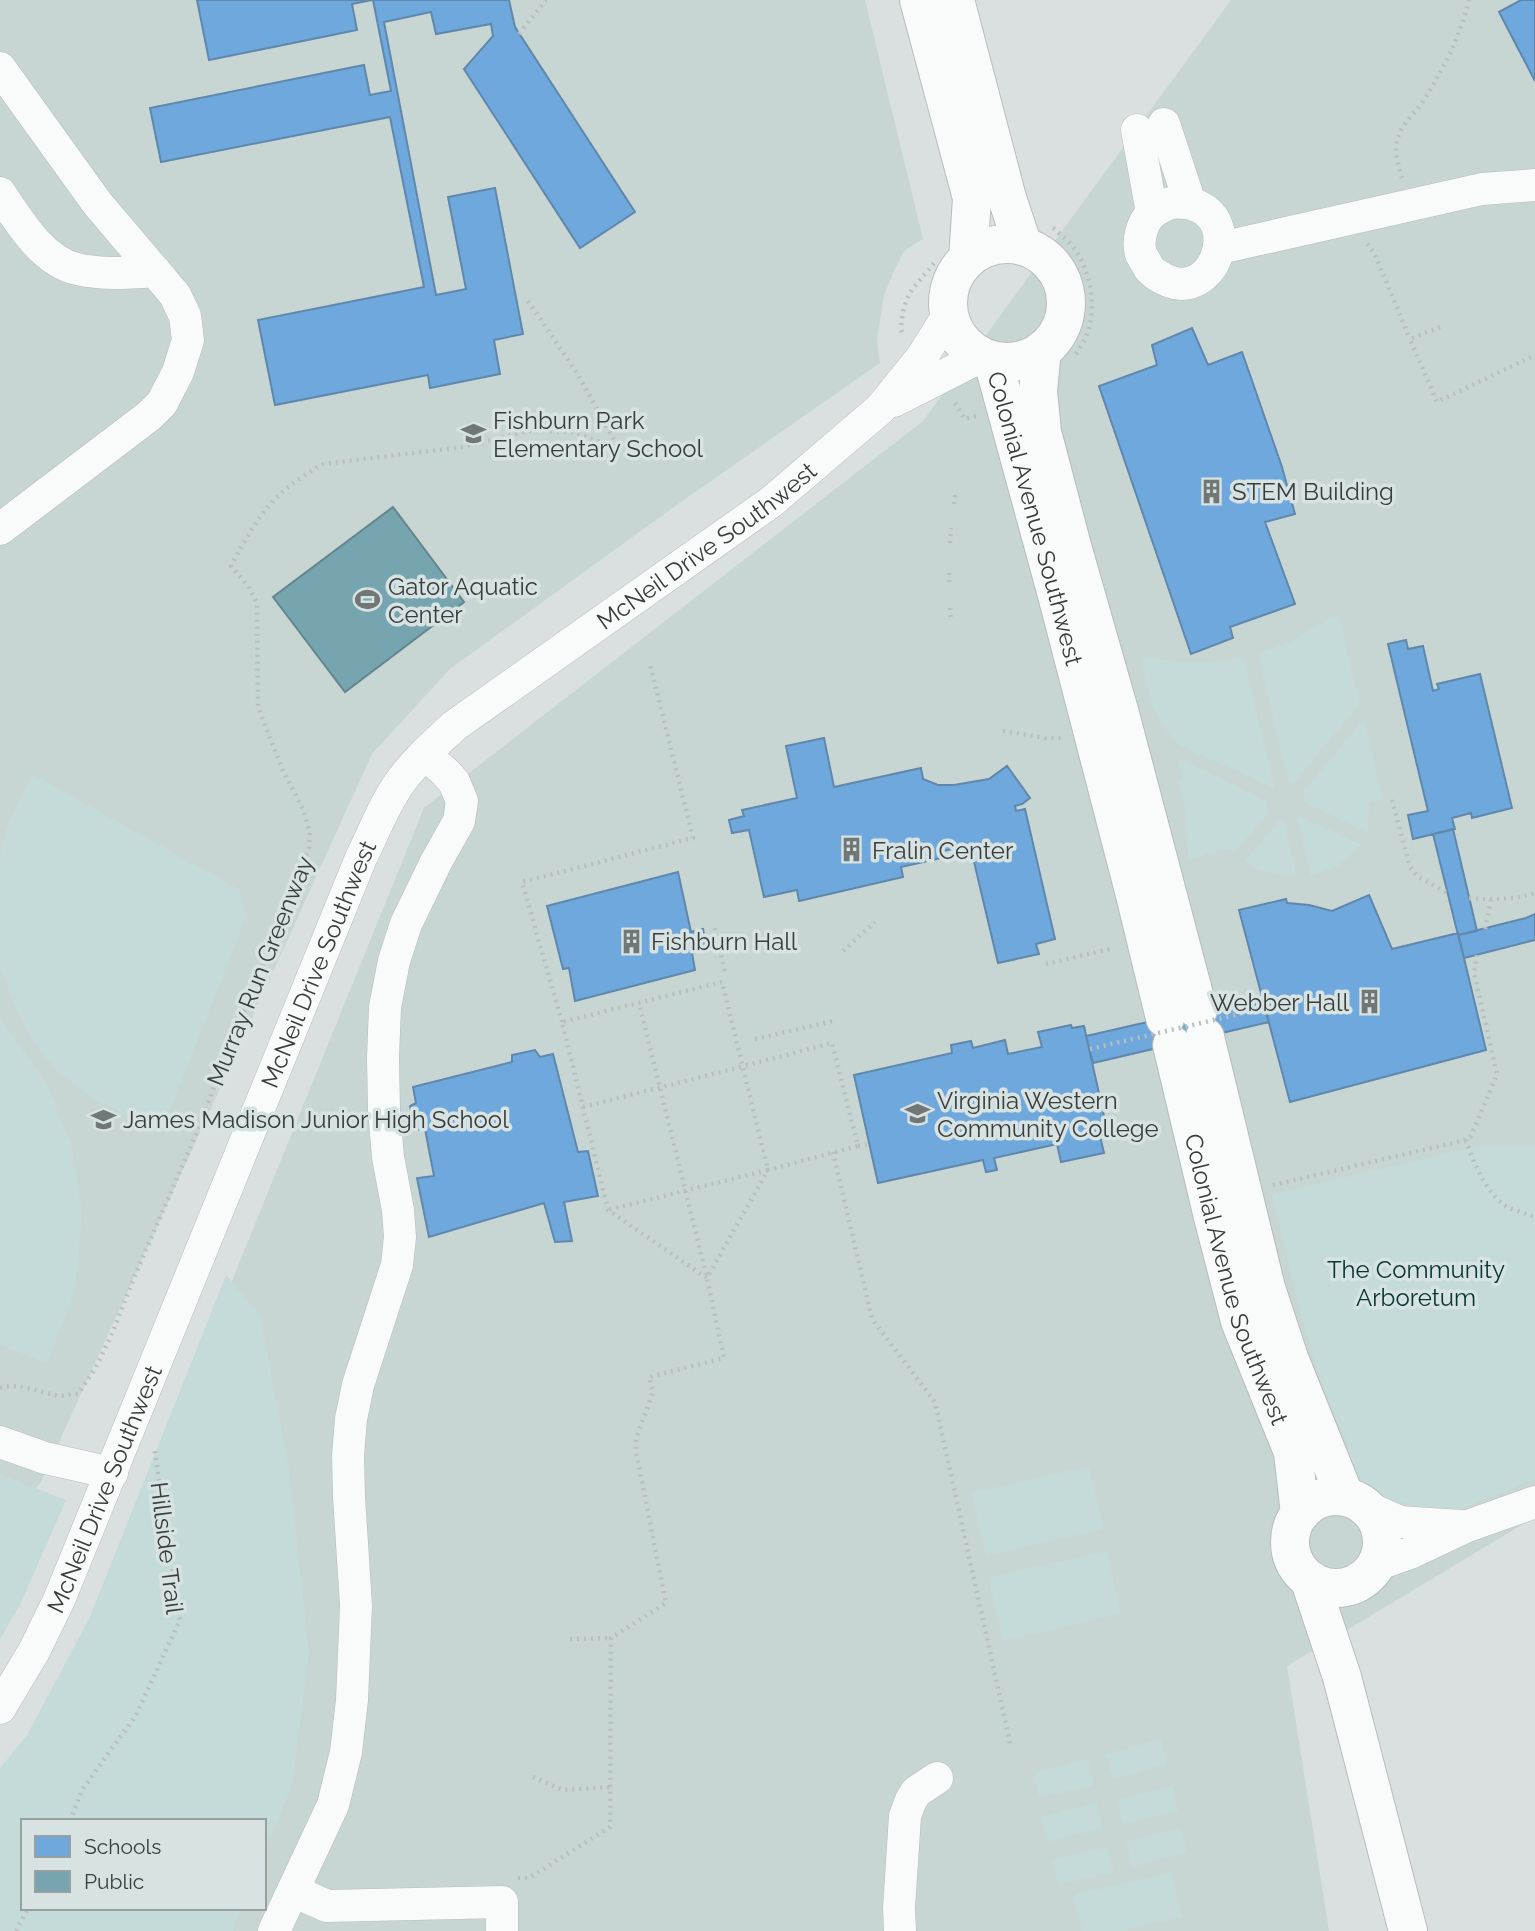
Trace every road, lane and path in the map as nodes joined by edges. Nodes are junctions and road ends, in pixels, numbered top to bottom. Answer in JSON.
{"nodes":[{"id":1,"x":546,"y":0,"type":"edge"},
{"id":2,"x":919,"y":0,"type":"edge"},
{"id":3,"x":955,"y":0,"type":"edge"},
{"id":4,"x":1469,"y":0,"type":"edge"},
{"id":5,"x":519,"y":34,"type":"dead end"},
{"id":6,"x":0,"y":68,"type":"edge"},
{"id":7,"x":1535,"y":185,"type":"edge"},
{"id":8,"x":0,"y":193,"type":"edge"},
{"id":9,"x":1190,"y":204,"type":"junction"},
{"id":10,"x":1409,"y":205,"type":"junction"},
{"id":11,"x":1152,"y":213,"type":"junction"},
{"id":12,"x":1363,"y":237,"type":"dead end"},
{"id":13,"x":1023,"y":246,"type":"junction"},
{"id":14,"x":1220,"y":248,"type":"junction"},
{"id":15,"x":954,"y":257,"type":"junction"},
{"id":16,"x":155,"y":271,"type":"junction"},
{"id":17,"x":1090,"y":286,"type":"dead end"},
{"id":18,"x":528,"y":302,"type":"dead end"},
{"id":19,"x":949,"y":314,"type":"junction"},
{"id":20,"x":1440,"y":327,"type":"dead end"},
{"id":21,"x":907,"y":338,"type":"dead end"},
{"id":22,"x":1410,"y":339,"type":"junction"},
{"id":23,"x":1059,"y":353,"type":"junction"},
{"id":24,"x":1535,"y":355,"type":"edge"},
{"id":25,"x":987,"y":358,"type":"junction"},
{"id":26,"x":951,"y":397,"type":"dead end"},
{"id":27,"x":880,"y":409,"type":"junction"},
{"id":28,"x":983,"y":414,"type":"dead end"},
{"id":29,"x":956,"y":490,"type":"dead end"},
{"id":30,"x":954,"y":504,"type":"dead end"},
{"id":31,"x":951,"y":528,"type":"dead end"},
{"id":32,"x":0,"y":529,"type":"edge"},
{"id":33,"x":950,"y":543,"type":"dead end"},
{"id":34,"x":949,"y":568,"type":"dead end"},
{"id":35,"x":949,"y":582,"type":"dead end"},
{"id":36,"x":950,"y":608,"type":"dead end"},
{"id":37,"x":951,"y":621,"type":"dead end"},
{"id":38,"x":650,"y":664,"type":"dead end"},
{"id":39,"x":1003,"y":731,"type":"dead end"},
{"id":40,"x":1063,"y":738,"type":"dead end"},
{"id":41,"x":425,"y":754,"type":"junction"},
{"id":42,"x":1392,"y":800,"type":"dead end"},
{"id":43,"x":1448,"y":893,"type":"dead end"},
{"id":44,"x":1535,"y":893,"type":"edge"},
{"id":45,"x":1469,"y":898,"type":"dead end"},
{"id":46,"x":1491,"y":900,"type":"junction"},
{"id":47,"x":875,"y":922,"type":"dead end"},
{"id":48,"x":715,"y":928,"type":"dead end"},
{"id":49,"x":1485,"y":929,"type":"dead end"},
{"id":50,"x":1114,"y":948,"type":"dead end"},
{"id":51,"x":843,"y":951,"type":"dead end"},
{"id":52,"x":1477,"y":955,"type":"dead end"},
{"id":53,"x":1046,"y":964,"type":"dead end"},
{"id":54,"x":725,"y":972,"type":"dead end"},
{"id":55,"x":639,"y":1003,"type":"junction"},
{"id":56,"x":1265,"y":1008,"type":"dead end"},
{"id":57,"x":833,"y":1021,"type":"dead end"},
{"id":58,"x":562,"y":1022,"type":"junction"},
{"id":59,"x":1185,"y":1027,"type":"junction"},
{"id":60,"x":755,"y":1039,"type":"dead end"},
{"id":61,"x":1090,"y":1049,"type":"dead end"},
{"id":62,"x":743,"y":1066,"type":"junction"},
{"id":63,"x":659,"y":1087,"type":"junction"},
{"id":64,"x":583,"y":1107,"type":"junction"},
{"id":65,"x":1466,"y":1140,"type":"junction"},
{"id":66,"x":869,"y":1144,"type":"dead end"},
{"id":67,"x":858,"y":1146,"type":"junction"},
{"id":68,"x":833,"y":1152,"type":"junction"},
{"id":69,"x":768,"y":1170,"type":"junction"},
{"id":70,"x":1265,"y":1187,"type":"dead end"},
{"id":71,"x":685,"y":1191,"type":"junction"},
{"id":72,"x":608,"y":1210,"type":"junction"},
{"id":73,"x":1535,"y":1216,"type":"edge"},
{"id":74,"x":707,"y":1278,"type":"junction"},
{"id":75,"x":0,"y":1388,"type":"edge"},
{"id":76,"x":130,"y":1429,"type":"junction"},
{"id":77,"x":0,"y":1442,"type":"edge"},
{"id":78,"x":112,"y":1473,"type":"junction"},
{"id":79,"x":1356,"y":1502,"type":"junction"},
{"id":80,"x":1535,"y":1502,"type":"edge"},
{"id":81,"x":1300,"y":1514,"type":"junction"},
{"id":82,"x":1465,"y":1527,"type":"junction"},
{"id":83,"x":1364,"y":1575,"type":"junction"},
{"id":84,"x":1310,"y":1580,"type":"junction"},
{"id":85,"x":611,"y":1638,"type":"junction"},
{"id":86,"x":570,"y":1639,"type":"dead end"},
{"id":87,"x":1342,"y":1677,"type":"junction"},
{"id":88,"x":0,"y":1708,"type":"edge"},
{"id":89,"x":1011,"y":1747,"type":"dead end"},
{"id":90,"x":533,"y":1777,"type":"dead end"},
{"id":91,"x":937,"y":1778,"type":"dead end"},
{"id":92,"x":610,"y":1787,"type":"junction"},
{"id":93,"x":72,"y":1819,"type":"edge"},
{"id":94,"x":529,"y":1878,"type":"dead end"},
{"id":95,"x":292,"y":1891,"type":"junction"},
{"id":96,"x":27,"y":1910,"type":"edge"},
{"id":97,"x":16,"y":1931,"type":"edge"},
{"id":98,"x":274,"y":1931,"type":"edge"},
{"id":99,"x":502,"y":1931,"type":"edge"},
{"id":100,"x":900,"y":1931,"type":"edge"},
{"id":101,"x":1408,"y":1931,"type":"edge"}],
"edges":[{"from":1,"to":5,"type":"path"},
{"from":2,"to":15,"type":"main road"},
{"from":3,"to":13,"type":"main road"},
{"from":4,"to":10,"type":"path"},
{"from":6,"to":16,"type":"street"},
{"from":7,"to":10,"type":"street"},
{"from":8,"to":16,"type":"street"},
{"from":9,"to":11,"type":"street"},
{"from":9,"to":11,"type":"street"},
{"from":9,"to":14,"type":"street"},
{"from":10,"to":14,"type":"street"},
{"from":11,"to":14,"type":"street"},
{"from":12,"to":22,"type":"path"},
{"from":13,"to":15,"type":"main road"},
{"from":13,"to":23,"type":"main road"},
{"from":15,"to":19,"type":"main road"},
{"from":15,"to":21,"type":"path"},
{"from":16,"to":32,"type":"street"},
{"from":17,"to":23,"type":"path"},
{"from":18,"to":75,"type":"path","name":"Murray Run Greenway"},
{"from":19,"to":25,"type":"main road","name":"Colonial Avenue Southwest"},
{"from":19,"to":27,"type":"street","name":"McNeil Drive Southwest"},
{"from":20,"to":22,"type":"path"},
{"from":22,"to":24,"type":"path"},
{"from":23,"to":25,"type":"main road"},
{"from":23,"to":59,"type":"main road","name":"Colonial Avenue Southwest"},
{"from":25,"to":27,"type":"street","name":"McNeil Drive Southwest"},
{"from":25,"to":59,"type":"main road","name":"Colonial Avenue Southwest"},
{"from":26,"to":28,"type":"path"},
{"from":27,"to":41,"type":"street","name":"McNeil Drive Southwest"},
{"from":29,"to":30,"type":"path"},
{"from":31,"to":33,"type":"path"},
{"from":34,"to":35,"type":"path"},
{"from":36,"to":37,"type":"path"},
{"from":38,"to":58,"type":"path"},
{"from":39,"to":40,"type":"path"},
{"from":41,"to":76,"type":"street","name":"McNeil Drive Southwest"},
{"from":41,"to":95,"type":"street"},
{"from":42,"to":43,"type":"path"},
{"from":44,"to":46,"type":"path"},
{"from":45,"to":46,"type":"path"},
{"from":46,"to":49,"type":"path"},
{"from":47,"to":51,"type":"path"},
{"from":48,"to":54,"type":"path"},
{"from":50,"to":53,"type":"path"},
{"from":52,"to":65,"type":"path"},
{"from":55,"to":58,"type":"path"},
{"from":55,"to":62,"type":"path"},
{"from":55,"to":63,"type":"path"},
{"from":56,"to":61,"type":"path","bridge":true},
{"from":57,"to":60,"type":"path"},
{"from":58,"to":64,"type":"path"},
{"from":59,"to":79,"type":"main road","name":"Colonial Avenue Southwest"},
{"from":59,"to":81,"type":"main road","name":"Colonial Avenue Southwest"},
{"from":62,"to":63,"type":"path"},
{"from":62,"to":67,"type":"path"},
{"from":62,"to":69,"type":"path"},
{"from":63,"to":64,"type":"path"},
{"from":63,"to":71,"type":"path"},
{"from":64,"to":72,"type":"path"},
{"from":65,"to":70,"type":"path"},
{"from":65,"to":73,"type":"path"},
{"from":66,"to":67,"type":"path"},
{"from":67,"to":68,"type":"path"},
{"from":68,"to":69,"type":"path"},
{"from":68,"to":89,"type":"path"},
{"from":69,"to":71,"type":"path"},
{"from":69,"to":74,"type":"path"},
{"from":71,"to":72,"type":"path"},
{"from":71,"to":74,"type":"path"},
{"from":72,"to":74,"type":"path"},
{"from":74,"to":85,"type":"path"},
{"from":76,"to":78,"type":"street","name":"McNeil Drive Southwest"},
{"from":76,"to":93,"type":"path","name":"Hillside Trail"},
{"from":77,"to":78,"type":"street"},
{"from":78,"to":88,"type":"street","name":"McNeil Drive Southwest"},
{"from":79,"to":81,"type":"main road"},
{"from":79,"to":82,"type":"street"},
{"from":79,"to":83,"type":"main road"},
{"from":80,"to":82,"type":"street"},
{"from":81,"to":84,"type":"main road"},
{"from":82,"to":83,"type":"street"},
{"from":83,"to":84,"type":"main road"},
{"from":83,"to":87,"type":"main road"},
{"from":84,"to":87,"type":"main road"},
{"from":85,"to":86,"type":"path"},
{"from":85,"to":92,"type":"path"},
{"from":87,"to":101,"type":"main road"},
{"from":90,"to":92,"type":"path"},
{"from":91,"to":100,"type":"street"},
{"from":92,"to":94,"type":"path"},
{"from":95,"to":98,"type":"street"},
{"from":95,"to":99,"type":"street"},
{"from":96,"to":97,"type":"path"}]}
